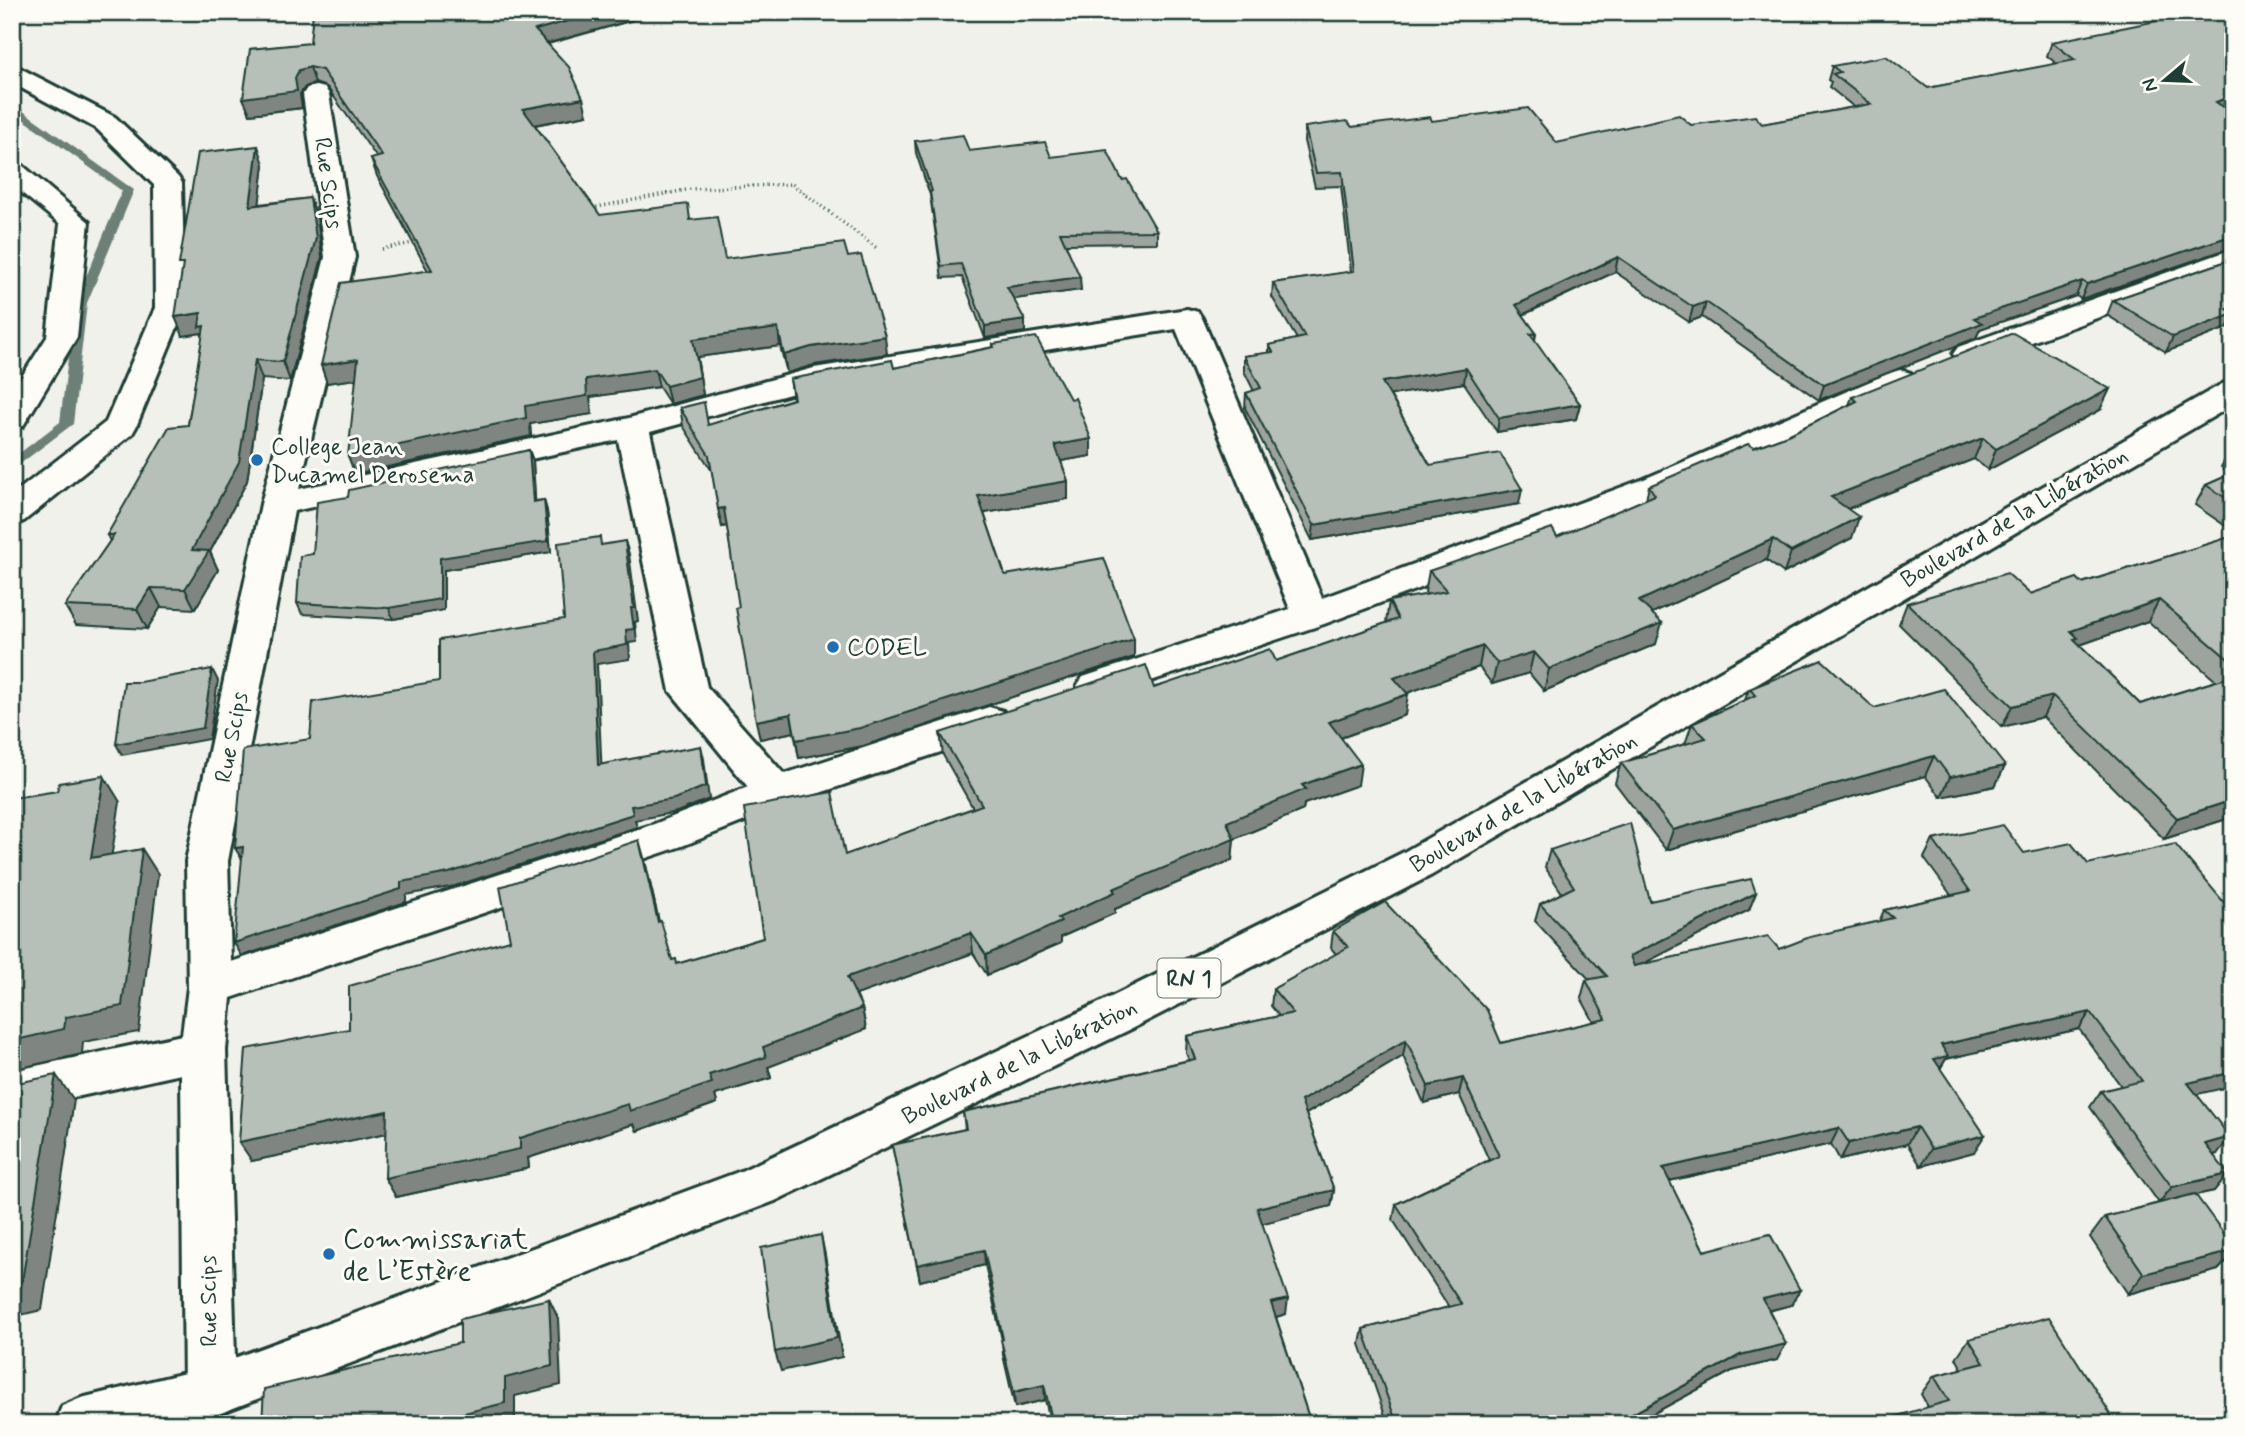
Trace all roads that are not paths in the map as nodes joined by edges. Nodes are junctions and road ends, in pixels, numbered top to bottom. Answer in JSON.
{"nodes":[{"id":1,"x":12,"y":72,"type":"edge"},
{"id":2,"x":316,"y":94,"type":"dead end"},
{"id":3,"x":12,"y":172,"type":"edge"},
{"id":4,"x":2233,"y":258,"type":"edge"},
{"id":5,"x":2233,"y":391,"type":"edge"},
{"id":6,"x":12,"y":419,"type":"edge"},
{"id":7,"x":632,"y":426,"type":"junction"},
{"id":8,"x":278,"y":504,"type":"junction"},
{"id":9,"x":12,"y":513,"type":"edge"},
{"id":10,"x":1311,"y":615,"type":"junction"},
{"id":11,"x":1063,"y":697,"type":"edge"},
{"id":12,"x":1024,"y":710,"type":"edge"},
{"id":13,"x":776,"y":792,"type":"junction"},
{"id":14,"x":210,"y":987,"type":"junction"},
{"id":15,"x":203,"y":1051,"type":"junction"},
{"id":16,"x":12,"y":1091,"type":"edge"},
{"id":17,"x":210,"y":1392,"type":"junction"},
{"id":18,"x":81,"y":1424,"type":"edge"}],
"edges":[{"from":1,"to":9,"type":"street"},
{"from":2,"to":8,"type":"street","name":"Rue Scips"},
{"from":3,"to":6,"type":"street"},
{"from":4,"to":10,"type":"street"},
{"from":5,"to":17,"type":"street","name":"Boulevard de la Libération","number":"RN 1"},
{"from":7,"to":8,"type":"street"},
{"from":7,"to":10,"type":"street"},
{"from":7,"to":13,"type":"street"},
{"from":8,"to":14,"type":"street","name":"Rue Scips"},
{"from":10,"to":11,"type":"street"},
{"from":12,"to":13,"type":"street"},
{"from":13,"to":14,"type":"street"},
{"from":14,"to":15,"type":"street","name":"Rue Scips"},
{"from":15,"to":16,"type":"street"},
{"from":15,"to":17,"type":"street","name":"Rue Scips"},
{"from":17,"to":18,"type":"street","name":"Boulevard de la Libération","number":"RN 1"}]}
